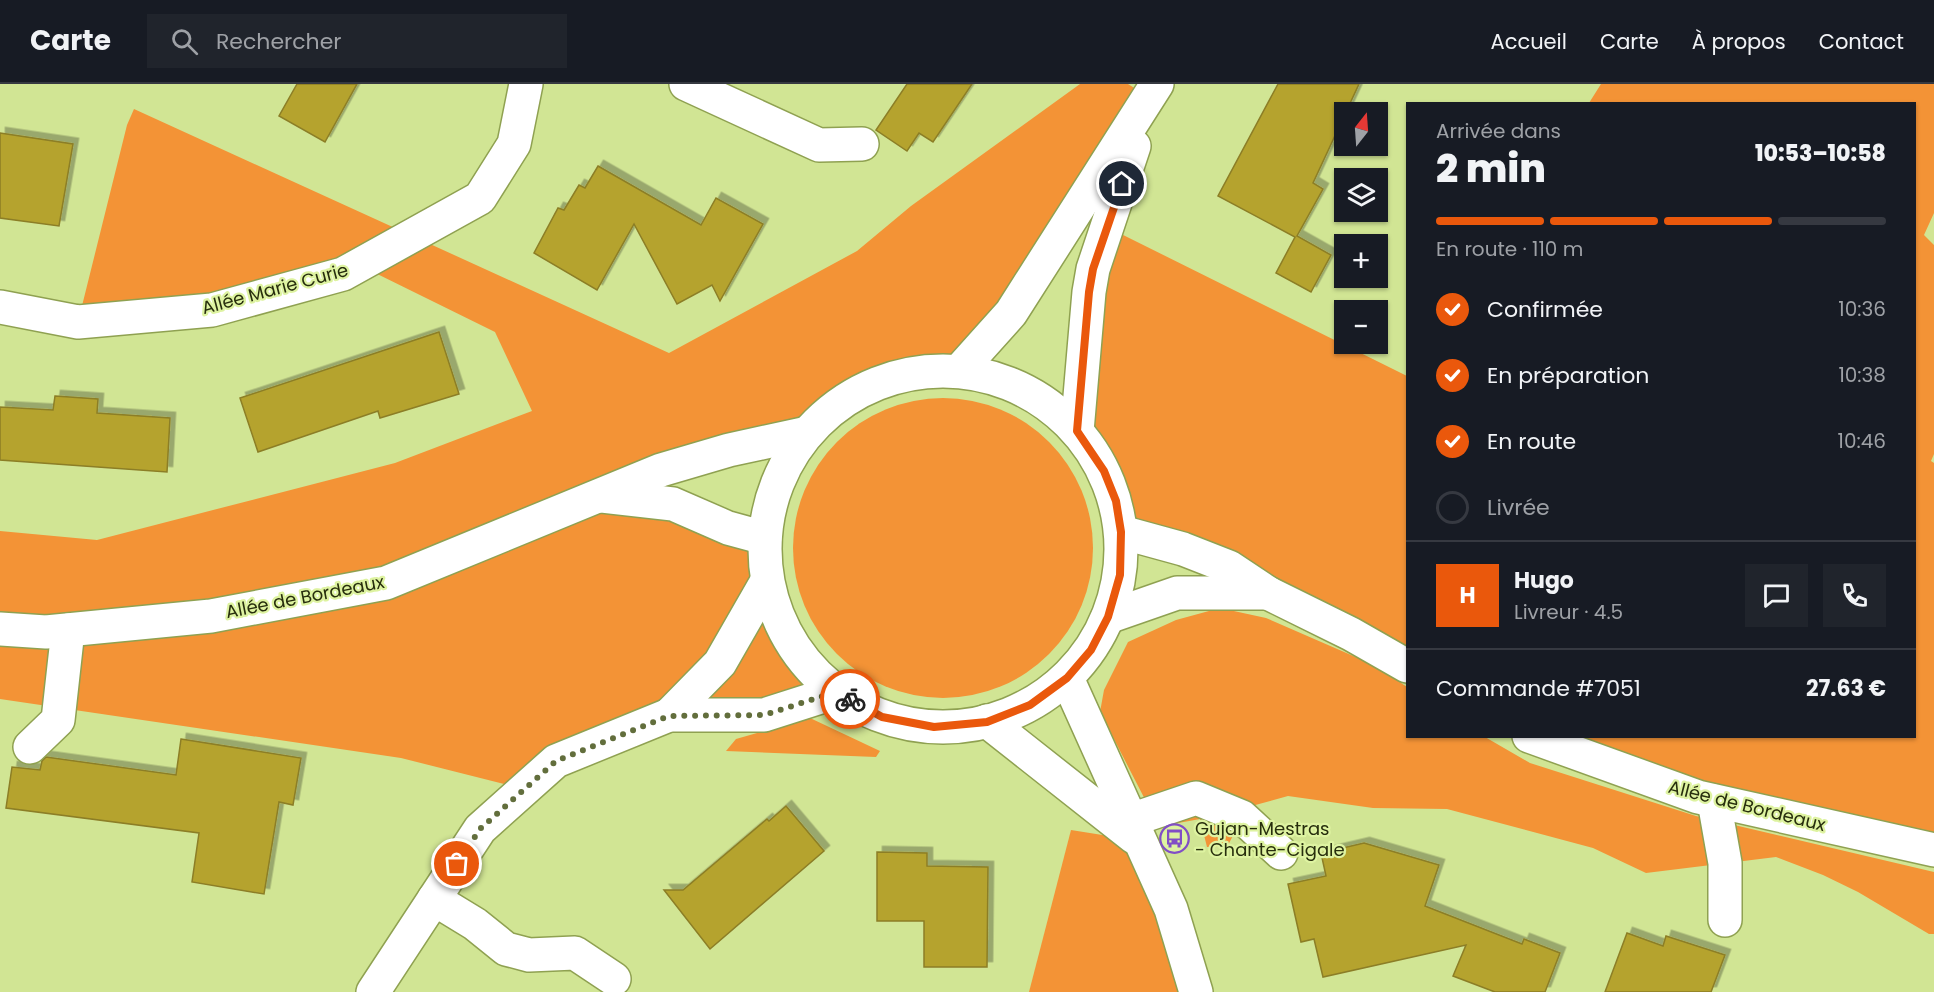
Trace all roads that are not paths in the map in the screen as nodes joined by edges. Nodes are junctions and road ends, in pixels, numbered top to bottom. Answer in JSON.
{"nodes":[{"id":1,"x":526,"y":84,"type":"edge"},
{"id":2,"x":692,"y":87,"type":"edge"},
{"id":3,"x":1154,"y":91,"type":"edge"},
{"id":4,"x":862,"y":144,"type":"dead end"},
{"id":5,"x":0,"y":307,"type":"edge"},
{"id":6,"x":959,"y":371,"type":"junction"},
{"id":7,"x":1077,"y":431,"type":"junction"},
{"id":8,"x":807,"y":433,"type":"junction"},
{"id":9,"x":595,"y":495,"type":"junction"},
{"id":10,"x":1121,"y":532,"type":"junction"},
{"id":11,"x":765,"y":538,"type":"junction"},
{"id":12,"x":767,"y":581,"type":"junction"},
{"id":13,"x":1268,"y":593,"type":"junction"},
{"id":14,"x":1108,"y":617,"type":"junction"},
{"id":15,"x":0,"y":629,"type":"edge"},
{"id":16,"x":68,"y":630,"type":"junction"},
{"id":17,"x":1406,"y":665,"type":"edge"},
{"id":18,"x":1067,"y":678,"type":"junction"},
{"id":19,"x":836,"y":692,"type":"junction"},
{"id":20,"x":669,"y":716,"type":"junction"},
{"id":21,"x":987,"y":722,"type":"junction"},
{"id":22,"x":1535,"y":738,"type":"edge"},
{"id":23,"x":30,"y":747,"type":"dead end"},
{"id":24,"x":1714,"y":801,"type":"junction"},
{"id":25,"x":1135,"y":831,"type":"junction"},
{"id":26,"x":1934,"y":850,"type":"edge"},
{"id":27,"x":1281,"y":853,"type":"dead end"},
{"id":28,"x":434,"y":899,"type":"junction"},
{"id":29,"x":1725,"y":920,"type":"dead end"},
{"id":30,"x":614,"y":979,"type":"dead end"},
{"id":31,"x":373,"y":992,"type":"edge"},
{"id":32,"x":1196,"y":992,"type":"edge"}],
"edges":[{"from":1,"to":5,"type":"main road","name":"Allée Marie Curie"},
{"from":2,"to":4,"type":"main road"},
{"from":3,"to":6,"type":"main road"},
{"from":3,"to":7,"type":"main road"},
{"from":6,"to":7,"type":"main road"},
{"from":6,"to":8,"type":"main road"},
{"from":7,"to":10,"type":"main road"},
{"from":8,"to":9,"type":"main road","name":"Allée de Bordeaux"},
{"from":8,"to":11,"type":"main road"},
{"from":9,"to":11,"type":"main road","name":"Allée de Bordeaux"},
{"from":9,"to":16,"type":"main road","name":"Allée de Bordeaux"},
{"from":10,"to":13,"type":"main road"},
{"from":10,"to":14,"type":"main road"},
{"from":11,"to":12,"type":"main road"},
{"from":12,"to":19,"type":"main road"},
{"from":12,"to":20,"type":"main road"},
{"from":13,"to":14,"type":"main road"},
{"from":13,"to":17,"type":"main road"},
{"from":14,"to":18,"type":"main road"},
{"from":15,"to":16,"type":"main road","name":"Allée de Bordeaux"},
{"from":16,"to":23,"type":"main road"},
{"from":18,"to":21,"type":"main road"},
{"from":18,"to":25,"type":"main road"},
{"from":19,"to":20,"type":"main road"},
{"from":19,"to":21,"type":"main road"},
{"from":20,"to":28,"type":"main road"},
{"from":21,"to":25,"type":"main road"},
{"from":22,"to":24,"type":"main road","name":"Allée de Bordeaux"},
{"from":24,"to":26,"type":"main road","name":"Allée de Bordeaux"},
{"from":24,"to":29,"type":"main road"},
{"from":25,"to":27,"type":"main road"},
{"from":25,"to":32,"type":"main road"},
{"from":28,"to":30,"type":"main road"},
{"from":28,"to":31,"type":"main road"}]}
